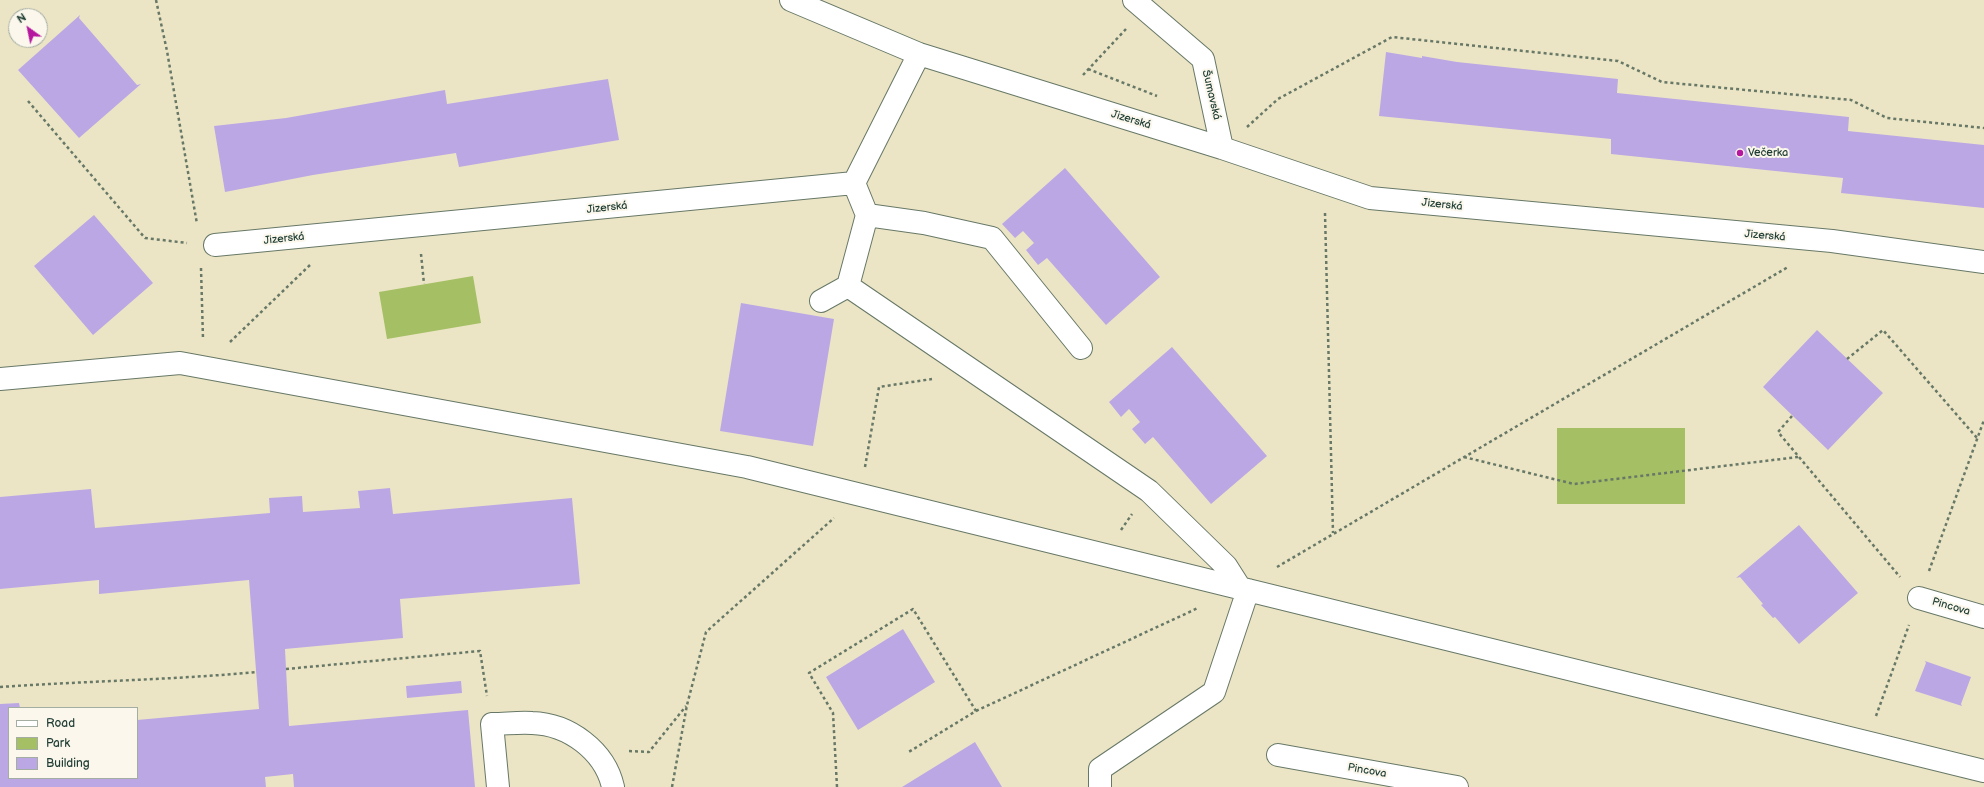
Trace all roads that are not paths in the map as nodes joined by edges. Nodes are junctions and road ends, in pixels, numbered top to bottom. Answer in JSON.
{"nodes":[{"id":1,"x":791,"y":0,"type":"edge"},
{"id":2,"x":1140,"y":4,"type":"edge"},
{"id":3,"x":920,"y":54,"type":"junction"},
{"id":4,"x":1222,"y":148,"type":"junction"},
{"id":5,"x":854,"y":183,"type":"junction"},
{"id":6,"x":866,"y":215,"type":"junction"},
{"id":7,"x":208,"y":245,"type":"road end"},
{"id":8,"x":1984,"y":262,"type":"edge"},
{"id":9,"x":848,"y":286,"type":"junction"},
{"id":10,"x":821,"y":301,"type":"dead end"},
{"id":11,"x":1081,"y":348,"type":"dead end"},
{"id":12,"x":0,"y":379,"type":"edge"},
{"id":13,"x":1244,"y":589,"type":"junction"},
{"id":14,"x":1919,"y":598,"type":"road end"},
{"id":15,"x":1984,"y":617,"type":"edge"},
{"id":16,"x":1278,"y":755,"type":"dead end"},
{"id":17,"x":1984,"y":771,"type":"edge"},
{"id":18,"x":498,"y":787,"type":"edge"},
{"id":19,"x":613,"y":787,"type":"edge"},
{"id":20,"x":1100,"y":787,"type":"edge"},
{"id":21,"x":1457,"y":787,"type":"edge"}],
"edges":[{"from":1,"to":3,"type":"street","name":"Jizerská"},
{"from":2,"to":4,"type":"street","name":"Šumavská"},
{"from":3,"to":4,"type":"street","name":"Jizerská"},
{"from":3,"to":5,"type":"street"},
{"from":4,"to":8,"type":"street","name":"Jizerská"},
{"from":5,"to":6,"type":"street"},
{"from":5,"to":7,"type":"street","name":"Jizerská"},
{"from":6,"to":9,"type":"street"},
{"from":6,"to":11,"type":"street"},
{"from":9,"to":10,"type":"street"},
{"from":9,"to":13,"type":"street"},
{"from":12,"to":13,"type":"street"},
{"from":13,"to":17,"type":"street"},
{"from":13,"to":20,"type":"street"},
{"from":14,"to":15,"type":"street","name":"Pincova"},
{"from":16,"to":21,"type":"street","name":"Pincova"},
{"from":18,"to":19,"type":"street"}]}
